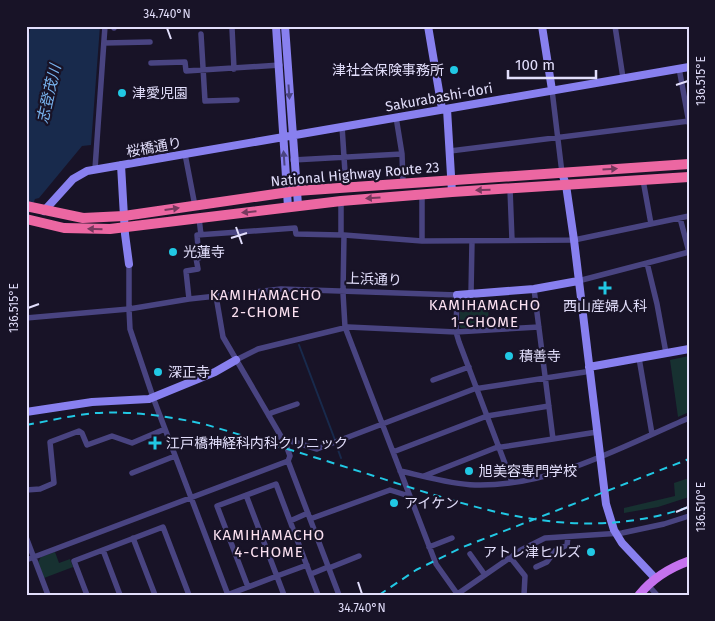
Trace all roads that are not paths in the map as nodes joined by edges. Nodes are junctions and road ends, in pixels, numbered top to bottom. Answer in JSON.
{"nodes":[{"id":1,"x":105,"y":26,"type":"edge"},
{"id":2,"x":276,"y":26,"type":"edge"},
{"id":3,"x":285,"y":26,"type":"edge"},
{"id":4,"x":428,"y":26,"type":"edge"},
{"id":5,"x":542,"y":26,"type":"edge"},
{"id":6,"x":615,"y":26,"type":"edge"},
{"id":7,"x":232,"y":28,"type":"dead end"},
{"id":8,"x":201,"y":34,"type":"dead end"},
{"id":9,"x":104,"y":42,"type":"junction"},
{"id":10,"x":150,"y":42,"type":"dead end"},
{"id":11,"x":151,"y":63,"type":"dead end"},
{"id":12,"x":283,"y":64,"type":"junction"},
{"id":13,"x":689,"y":67,"type":"edge"},
{"id":14,"x":679,"y":68,"type":"junction"},
{"id":15,"x":234,"y":69,"type":"junction"},
{"id":16,"x":203,"y":71,"type":"junction"},
{"id":17,"x":623,"y":78,"type":"junction"},
{"id":18,"x":552,"y":90,"type":"junction"},
{"id":19,"x":237,"y":100,"type":"dead end"},
{"id":20,"x":445,"y":109,"type":"junction"},
{"id":21,"x":396,"y":117,"type":"junction"},
{"id":22,"x":689,"y":122,"type":"edge"},
{"id":23,"x":342,"y":126,"type":"junction"},
{"id":24,"x":292,"y":135,"type":"junction"},
{"id":25,"x":283,"y":137,"type":"junction"},
{"id":26,"x":558,"y":137,"type":"junction"},
{"id":27,"x":450,"y":151,"type":"junction"},
{"id":28,"x":186,"y":154,"type":"junction"},
{"id":29,"x":402,"y":154,"type":"junction"},
{"id":30,"x":344,"y":157,"type":"junction"},
{"id":31,"x":294,"y":160,"type":"junction"},
{"id":32,"x":689,"y":164,"type":"edge"},
{"id":33,"x":121,"y":166,"type":"junction"},
{"id":34,"x":95,"y":169,"type":"junction"},
{"id":35,"x":562,"y":173,"type":"junction"},
{"id":36,"x":689,"y":177,"type":"edge"},
{"id":37,"x":452,"y":180,"type":"junction"},
{"id":38,"x":643,"y":180,"type":"junction"},
{"id":39,"x":403,"y":183,"type":"junction"},
{"id":40,"x":566,"y":185,"type":"junction"},
{"id":41,"x":346,"y":188,"type":"junction"},
{"id":42,"x":510,"y":189,"type":"junction"},
{"id":43,"x":292,"y":192,"type":"junction"},
{"id":44,"x":452,"y":192,"type":"junction"},
{"id":45,"x":422,"y":195,"type":"junction"},
{"id":46,"x":341,"y":201,"type":"junction"},
{"id":47,"x":26,"y":206,"type":"edge"},
{"id":48,"x":195,"y":206,"type":"junction"},
{"id":49,"x":293,"y":206,"type":"junction"},
{"id":50,"x":40,"y":210,"type":"junction"},
{"id":51,"x":689,"y":216,"type":"edge"},
{"id":52,"x":199,"y":218,"type":"junction"},
{"id":53,"x":680,"y":218,"type":"junction"},
{"id":54,"x":28,"y":220,"type":"edge"},
{"id":55,"x":124,"y":222,"type":"junction"},
{"id":56,"x":651,"y":224,"type":"junction"},
{"id":57,"x":201,"y":235,"type":"junction"},
{"id":58,"x":343,"y":235,"type":"junction"},
{"id":59,"x":512,"y":240,"type":"junction"},
{"id":60,"x":574,"y":240,"type":"junction"},
{"id":61,"x":422,"y":241,"type":"junction"},
{"id":62,"x":472,"y":241,"type":"junction"},
{"id":63,"x":689,"y":252,"type":"edge"},
{"id":64,"x":647,"y":263,"type":"junction"},
{"id":65,"x":129,"y":264,"type":"joint"},
{"id":66,"x":578,"y":281,"type":"junction"},
{"id":67,"x":534,"y":289,"type":"junction"},
{"id":68,"x":343,"y":291,"type":"junction"},
{"id":69,"x":457,"y":294,"type":"junction"},
{"id":70,"x":472,"y":294,"type":"junction"},
{"id":71,"x":216,"y":296,"type":"junction"},
{"id":72,"x":189,"y":299,"type":"junction"},
{"id":73,"x":129,"y":309,"type":"junction"},
{"id":74,"x":26,"y":318,"type":"edge"},
{"id":75,"x":345,"y":327,"type":"junction"},
{"id":76,"x":539,"y":327,"type":"junction"},
{"id":77,"x":456,"y":332,"type":"junction"},
{"id":78,"x":689,"y":348,"type":"edge"},
{"id":79,"x":666,"y":353,"type":"junction"},
{"id":80,"x":639,"y":358,"type":"junction"},
{"id":81,"x":236,"y":360,"type":"junction"},
{"id":82,"x":469,"y":367,"type":"junction"},
{"id":83,"x":587,"y":370,"type":"junction"},
{"id":84,"x":545,"y":378,"type":"junction"},
{"id":85,"x":433,"y":380,"type":"dead end"},
{"id":86,"x":477,"y":389,"type":"junction"},
{"id":87,"x":154,"y":397,"type":"junction"},
{"id":88,"x":297,"y":404,"type":"dead end"},
{"id":89,"x":549,"y":406,"type":"junction"},
{"id":90,"x":26,"y":412,"type":"edge"},
{"id":91,"x":269,"y":416,"type":"junction"},
{"id":92,"x":487,"y":416,"type":"junction"},
{"id":93,"x":689,"y":418,"type":"edge"},
{"id":94,"x":382,"y":424,"type":"junction"},
{"id":95,"x":165,"y":429,"type":"junction"},
{"id":96,"x":597,"y":432,"type":"junction"},
{"id":97,"x":652,"y":434,"type":"junction"},
{"id":98,"x":281,"y":438,"type":"junction"},
{"id":99,"x":553,"y":438,"type":"junction"},
{"id":100,"x":499,"y":448,"type":"junction"},
{"id":101,"x":393,"y":452,"type":"junction"},
{"id":102,"x":175,"y":456,"type":"junction"},
{"id":103,"x":600,"y":457,"type":"junction"},
{"id":104,"x":288,"y":461,"type":"junction"},
{"id":105,"x":400,"y":471,"type":"junction"},
{"id":106,"x":132,"y":473,"type":"dead end"},
{"id":107,"x":424,"y":476,"type":"junction"},
{"id":108,"x":512,"y":482,"type":"junction"},
{"id":109,"x":26,"y":490,"type":"edge"},
{"id":110,"x":246,"y":495,"type":"junction"},
{"id":111,"x":410,"y":496,"type":"junction"},
{"id":112,"x":191,"y":497,"type":"junction"},
{"id":113,"x":309,"y":516,"type":"junction"},
{"id":114,"x":689,"y":516,"type":"edge"},
{"id":115,"x":290,"y":521,"type":"junction"},
{"id":116,"x":616,"y":534,"type":"junction"},
{"id":117,"x":26,"y":537,"type":"edge"},
{"id":118,"x":568,"y":537,"type":"junction"},
{"id":119,"x":133,"y":538,"type":"junction"},
{"id":120,"x":452,"y":538,"type":"dead end"},
{"id":121,"x":429,"y":547,"type":"junction"},
{"id":122,"x":103,"y":550,"type":"junction"},
{"id":123,"x":470,"y":554,"type":"dead end"},
{"id":124,"x":359,"y":556,"type":"dead end"},
{"id":125,"x":510,"y":557,"type":"junction"},
{"id":126,"x":34,"y":558,"type":"junction"},
{"id":127,"x":26,"y":560,"type":"edge"},
{"id":128,"x":689,"y":561,"type":"edge"},
{"id":129,"x":307,"y":565,"type":"junction"},
{"id":130,"x":328,"y":567,"type":"junction"},
{"id":131,"x":536,"y":567,"type":"dead end"},
{"id":132,"x":311,"y":574,"type":"junction"},
{"id":133,"x":484,"y":575,"type":"junction"},
{"id":134,"x":277,"y":576,"type":"junction"},
{"id":135,"x":656,"y":578,"type":"junction"},
{"id":136,"x":648,"y":585,"type":"junction"},
{"id":137,"x":248,"y":587,"type":"junction"},
{"id":138,"x":457,"y":594,"type":"edge"},
{"id":139,"x":48,"y":595,"type":"edge"},
{"id":140,"x":87,"y":595,"type":"edge"},
{"id":141,"x":120,"y":595,"type":"edge"},
{"id":142,"x":155,"y":595,"type":"edge"},
{"id":143,"x":189,"y":595,"type":"edge"},
{"id":144,"x":228,"y":595,"type":"edge"},
{"id":145,"x":284,"y":595,"type":"edge"},
{"id":146,"x":318,"y":595,"type":"edge"},
{"id":147,"x":339,"y":595,"type":"edge"},
{"id":148,"x":524,"y":595,"type":"edge"},
{"id":149,"x":638,"y":595,"type":"edge"},
{"id":150,"x":657,"y":595,"type":"edge"}],
"edges":[{"from":1,"to":9,"type":"street"},
{"from":2,"to":12,"type":"street"},
{"from":3,"to":12,"type":"street"},
{"from":4,"to":20,"type":"street"},
{"from":5,"to":18,"type":"street"},
{"from":6,"to":17,"type":"street"},
{"from":7,"to":15,"type":"street"},
{"from":8,"to":16,"type":"street"},
{"from":9,"to":10,"type":"street"},
{"from":9,"to":34,"type":"street"},
{"from":11,"to":16,"type":"street"},
{"from":12,"to":15,"type":"street"},
{"from":12,"to":24,"type":"street","one_way":true},
{"from":12,"to":25,"type":"street"},
{"from":13,"to":14,"type":"street","name":"Sakurabashi-dori"},
{"from":14,"to":17,"type":"street","name":"Sakurabashi-dori"},
{"from":14,"to":22,"type":"street"},
{"from":15,"to":16,"type":"street"},
{"from":16,"to":19,"type":"street"},
{"from":17,"to":18,"type":"street","name":"Sakurabashi-dori"},
{"from":18,"to":20,"type":"street","name":"Sakurabashi-dori"},
{"from":18,"to":26,"type":"street"},
{"from":20,"to":21,"type":"street","name":"Sakurabashi-dori"},
{"from":20,"to":27,"type":"street"},
{"from":21,"to":23,"type":"street","name":"Sakurabashi-dori"},
{"from":21,"to":29,"type":"street"},
{"from":22,"to":26,"type":"street"},
{"from":23,"to":24,"type":"street","name":"Sakurabashi-dori"},
{"from":23,"to":30,"type":"street"},
{"from":24,"to":25,"type":"street","name":"Sakurabashi-dori"},
{"from":24,"to":31,"type":"street"},
{"from":25,"to":28,"type":"street","name":"桜橋通り"},
{"from":43,"to":25,"type":"street","one_way":true},
{"from":26,"to":27,"type":"street"},
{"from":26,"to":35,"type":"street"},
{"from":27,"to":37,"type":"street"},
{"from":28,"to":33,"type":"street","name":"桜橋通り"},
{"from":28,"to":48,"type":"street"},
{"from":29,"to":30,"type":"street"},
{"from":29,"to":39,"type":"street"},
{"from":30,"to":31,"type":"street"},
{"from":30,"to":41,"type":"street"},
{"from":31,"to":43,"type":"street"},
{"from":35,"to":32,"type":"highway","name":"National Highway Route 23","one_way":true},
{"from":33,"to":34,"type":"street","name":"桜橋通り"},
{"from":33,"to":55,"type":"street"},
{"from":34,"to":50,"type":"street","name":"桜橋通り"},
{"from":35,"to":37,"type":"highway","name":"National Highway Route 23"},
{"from":35,"to":40,"type":"street"},
{"from":36,"to":38,"type":"highway","name":"National Highway Route 23"},
{"from":37,"to":39,"type":"highway","name":"National Highway Route 23"},
{"from":37,"to":44,"type":"street"},
{"from":38,"to":40,"type":"highway","name":"National Highway Route 23"},
{"from":38,"to":56,"type":"street"},
{"from":39,"to":41,"type":"highway","name":"National Highway Route 23"},
{"from":40,"to":42,"type":"highway","name":"National Highway Route 23"},
{"from":40,"to":60,"type":"street"},
{"from":41,"to":43,"type":"highway","name":"National Highway Route 23"},
{"from":42,"to":44,"type":"highway","name":"National Highway Route 23","one_way":true},
{"from":42,"to":59,"type":"street"},
{"from":43,"to":48,"type":"highway","name":"National Highway Route 23"},
{"from":43,"to":49,"type":"street"},
{"from":44,"to":45,"type":"highway","name":"National Highway Route 23"},
{"from":45,"to":46,"type":"highway","name":"National Highway Route 23","one_way":true},
{"from":45,"to":61,"type":"street"},
{"from":46,"to":49,"type":"highway","name":"National Highway Route 23"},
{"from":46,"to":58,"type":"street"},
{"from":47,"to":50,"type":"highway","name":"National Highway Route 23"},
{"from":55,"to":48,"type":"highway","name":"National Highway Route 23","one_way":true},
{"from":49,"to":52,"type":"highway","name":"National Highway Route 23","one_way":true},
{"from":50,"to":55,"type":"highway","name":"National Highway Route 23"},
{"from":51,"to":53,"type":"street"},
{"from":52,"to":55,"type":"highway","name":"National Highway Route 23"},
{"from":52,"to":57,"type":"street"},
{"from":53,"to":56,"type":"street"},
{"from":53,"to":63,"type":"street"},
{"from":55,"to":54,"type":"highway","name":"National Highway Route 23","one_way":true},
{"from":55,"to":65,"type":"street"},
{"from":56,"to":60,"type":"street"},
{"from":57,"to":58,"type":"street"},
{"from":57,"to":72,"type":"street"},
{"from":58,"to":61,"type":"street"},
{"from":58,"to":68,"type":"street"},
{"from":59,"to":60,"type":"street"},
{"from":59,"to":62,"type":"street"},
{"from":60,"to":66,"type":"street"},
{"from":61,"to":62,"type":"street"},
{"from":62,"to":70,"type":"street"},
{"from":63,"to":64,"type":"street","name":"上浜通り"},
{"from":64,"to":66,"type":"street","name":"上浜通り"},
{"from":64,"to":79,"type":"street"},
{"from":65,"to":73,"type":"street"},
{"from":66,"to":67,"type":"street","name":"上浜通り"},
{"from":66,"to":83,"type":"street"},
{"from":67,"to":70,"type":"street","name":"上浜通り"},
{"from":67,"to":76,"type":"street"},
{"from":68,"to":69,"type":"street","name":"上浜通り"},
{"from":68,"to":71,"type":"street","name":"上浜通り"},
{"from":68,"to":75,"type":"street"},
{"from":69,"to":70,"type":"street","name":"上浜通り"},
{"from":69,"to":77,"type":"street"},
{"from":71,"to":72,"type":"street","name":"上浜通り"},
{"from":71,"to":81,"type":"street"},
{"from":72,"to":73,"type":"street","name":"上浜通り"},
{"from":73,"to":74,"type":"street","name":"上浜通り"},
{"from":73,"to":87,"type":"street"},
{"from":75,"to":77,"type":"street"},
{"from":75,"to":81,"type":"street"},
{"from":75,"to":94,"type":"street"},
{"from":76,"to":77,"type":"street"},
{"from":76,"to":84,"type":"street"},
{"from":77,"to":82,"type":"street"},
{"from":78,"to":79,"type":"street"},
{"from":79,"to":80,"type":"street"},
{"from":80,"to":83,"type":"street"},
{"from":80,"to":97,"type":"street"},
{"from":81,"to":87,"type":"street"},
{"from":81,"to":91,"type":"street"},
{"from":82,"to":85,"type":"street"},
{"from":82,"to":86,"type":"street"},
{"from":83,"to":84,"type":"street"},
{"from":83,"to":96,"type":"street"},
{"from":84,"to":86,"type":"street"},
{"from":84,"to":89,"type":"street"},
{"from":86,"to":92,"type":"street"},
{"from":86,"to":94,"type":"street"},
{"from":87,"to":90,"type":"street"},
{"from":87,"to":95,"type":"street"},
{"from":88,"to":91,"type":"street"},
{"from":89,"to":92,"type":"street"},
{"from":89,"to":99,"type":"street"},
{"from":91,"to":98,"type":"street"},
{"from":92,"to":100,"type":"street"},
{"from":92,"to":101,"type":"street"},
{"from":93,"to":97,"type":"street"},
{"from":94,"to":98,"type":"street"},
{"from":94,"to":101,"type":"street"},
{"from":95,"to":102,"type":"street"},
{"from":95,"to":109,"type":"street"},
{"from":96,"to":99,"type":"street"},
{"from":96,"to":103,"type":"street"},
{"from":97,"to":103,"type":"street"},
{"from":98,"to":104,"type":"street"},
{"from":99,"to":100,"type":"street"},
{"from":100,"to":107,"type":"street"},
{"from":100,"to":108,"type":"street"},
{"from":101,"to":105,"type":"street"},
{"from":102,"to":106,"type":"street"},
{"from":102,"to":112,"type":"street"},
{"from":103,"to":108,"type":"street"},
{"from":103,"to":116,"type":"street"},
{"from":104,"to":112,"type":"street"},
{"from":104,"to":113,"type":"street"},
{"from":105,"to":107,"type":"street"},
{"from":105,"to":111,"type":"street"},
{"from":107,"to":108,"type":"street"},
{"from":110,"to":115,"type":"street"},
{"from":110,"to":134,"type":"street"},
{"from":110,"to":137,"type":"street"},
{"from":111,"to":113,"type":"street"},
{"from":111,"to":121,"type":"street"},
{"from":112,"to":126,"type":"street"},
{"from":112,"to":144,"type":"street"},
{"from":113,"to":115,"type":"street"},
{"from":113,"to":130,"type":"street"},
{"from":114,"to":116,"type":"street"},
{"from":115,"to":129,"type":"street"},
{"from":116,"to":118,"type":"street"},
{"from":116,"to":135,"type":"street"},
{"from":117,"to":126,"type":"street"},
{"from":118,"to":125,"type":"street"},
{"from":118,"to":131,"type":"street"},
{"from":119,"to":122,"type":"street"},
{"from":119,"to":142,"type":"street"},
{"from":119,"to":143,"type":"street"},
{"from":120,"to":121,"type":"street"},
{"from":121,"to":138,"type":"street"},
{"from":122,"to":140,"type":"street"},
{"from":122,"to":141,"type":"street"},
{"from":123,"to":133,"type":"street"},
{"from":124,"to":130,"type":"street"},
{"from":125,"to":133,"type":"street"},
{"from":125,"to":148,"type":"street"},
{"from":126,"to":127,"type":"street"},
{"from":126,"to":139,"type":"street"},
{"from":128,"to":135,"type":"main road"},
{"from":129,"to":132,"type":"street"},
{"from":129,"to":134,"type":"street"},
{"from":130,"to":132,"type":"street"},
{"from":130,"to":147,"type":"street"},
{"from":132,"to":146,"type":"street"},
{"from":133,"to":138,"type":"street"},
{"from":134,"to":137,"type":"street"},
{"from":134,"to":145,"type":"street"},
{"from":135,"to":136,"type":"main road"},
{"from":136,"to":149,"type":"main road"},
{"from":136,"to":150,"type":"street"},
{"from":137,"to":144,"type":"street"}]}
